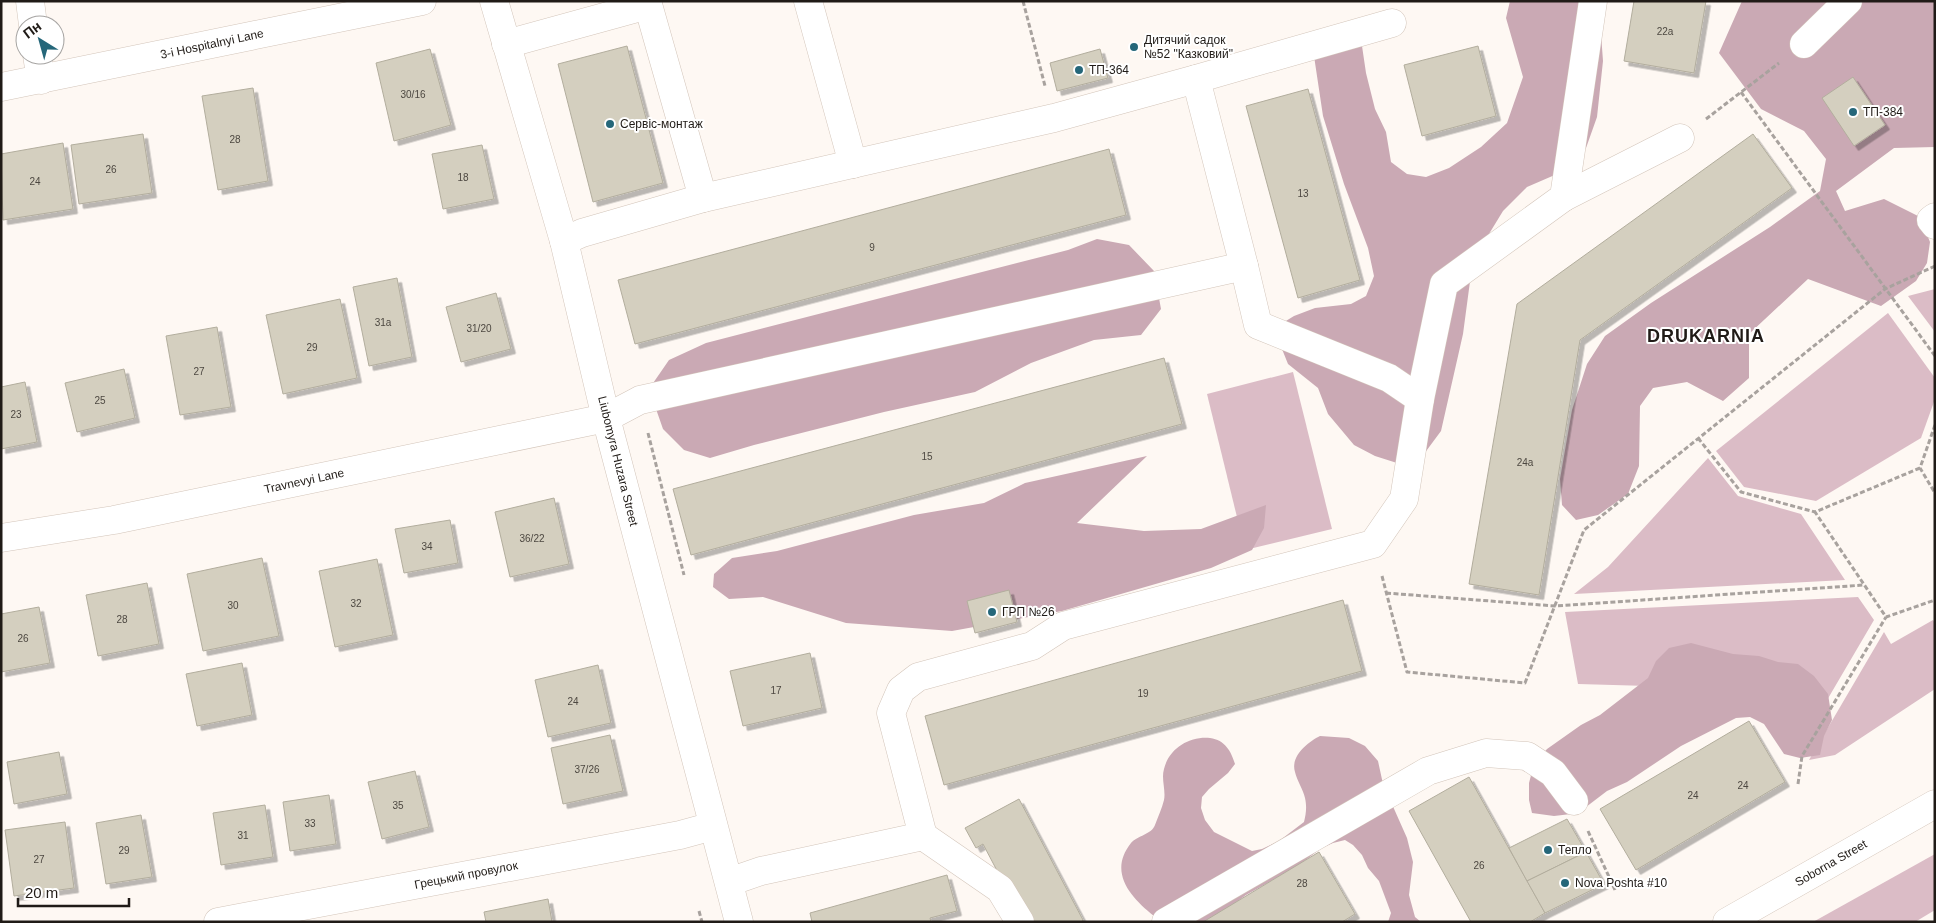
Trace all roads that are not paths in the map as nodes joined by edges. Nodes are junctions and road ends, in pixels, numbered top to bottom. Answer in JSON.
{"nodes":[{"id":1,"x":30,"y":1,"type":"edge"},
{"id":2,"x":422,"y":1,"type":"edge"},
{"id":3,"x":494,"y":1,"type":"edge"},
{"id":4,"x":808,"y":1,"type":"edge"},
{"id":5,"x":1592,"y":1,"type":"edge"},
{"id":6,"x":1848,"y":1,"type":"edge"},
{"id":7,"x":647,"y":3,"type":"edge"},
{"id":8,"x":32,"y":15,"type":"edge"},
{"id":9,"x":1392,"y":23,"type":"dead end"},
{"id":10,"x":506,"y":44,"type":"junction"},
{"id":11,"x":1804,"y":44,"type":"road end"},
{"id":12,"x":39,"y":67,"type":"edge"},
{"id":13,"x":1196,"y":79,"type":"junction"},
{"id":14,"x":1,"y":87,"type":"edge"},
{"id":15,"x":1680,"y":138,"type":"road end"},
{"id":16,"x":853,"y":164,"type":"junction"},
{"id":17,"x":703,"y":198,"type":"junction"},
{"id":18,"x":1564,"y":198,"type":"junction"},
{"id":19,"x":1935,"y":217,"type":"edge"},
{"id":20,"x":1935,"y":225,"type":"edge"},
{"id":21,"x":564,"y":241,"type":"junction"},
{"id":22,"x":1244,"y":266,"type":"junction"},
{"id":23,"x":1420,"y":399,"type":"junction"},
{"id":24,"x":606,"y":418,"type":"junction"},
{"id":25,"x":1,"y":538,"type":"edge"},
{"id":26,"x":1574,"y":801,"type":"road end"},
{"id":27,"x":1935,"y":804,"type":"edge"},
{"id":28,"x":714,"y":826,"type":"junction"},
{"id":29,"x":923,"y":836,"type":"junction"},
{"id":30,"x":729,"y":882,"type":"junction"},
{"id":31,"x":218,"y":922,"type":"edge"},
{"id":32,"x":738,"y":922,"type":"edge"},
{"id":33,"x":1020,"y":922,"type":"edge"},
{"id":34,"x":1166,"y":922,"type":"edge"},
{"id":35,"x":1727,"y":922,"type":"edge"}],
"edges":[{"from":1,"to":8,"type":"street"},
{"from":2,"to":12,"type":"street","name":"3-i Hospitalnyi Lane"},
{"from":3,"to":10,"type":"street","name":"Liubomyra Huzara Street"},
{"from":4,"to":16,"type":"street"},
{"from":5,"to":18,"type":"street"},
{"from":6,"to":11,"type":"street"},
{"from":7,"to":10,"type":"street"},
{"from":7,"to":17,"type":"street"},
{"from":9,"to":13,"type":"street"},
{"from":10,"to":21,"type":"street","name":"Liubomyra Huzara Street"},
{"from":12,"to":14,"type":"street","name":"3-i Hospitalnyi Lane"},
{"from":13,"to":16,"type":"street"},
{"from":13,"to":22,"type":"street"},
{"from":15,"to":18,"type":"street"},
{"from":16,"to":17,"type":"street"},
{"from":17,"to":21,"type":"street"},
{"from":18,"to":23,"type":"street"},
{"from":19,"to":20,"type":"street"},
{"from":21,"to":24,"type":"street","name":"Liubomyra Huzara Street"},
{"from":22,"to":23,"type":"street"},
{"from":22,"to":24,"type":"street","name":"Travnevyi Lane"},
{"from":23,"to":29,"type":"street"},
{"from":24,"to":25,"type":"street","name":"Travnevyi Lane"},
{"from":24,"to":28,"type":"street","name":"Liubomyra Huzara Street"},
{"from":26,"to":34,"type":"street"},
{"from":27,"to":35,"type":"street","name":"Soborna Street"},
{"from":28,"to":30,"type":"street","name":"Liubomyra Huzara Street"},
{"from":28,"to":31,"type":"street","name":"Грецький провулок"},
{"from":29,"to":30,"type":"street"},
{"from":29,"to":33,"type":"street"},
{"from":30,"to":32,"type":"street","name":"Liubomyra Huzara Street"}]}
